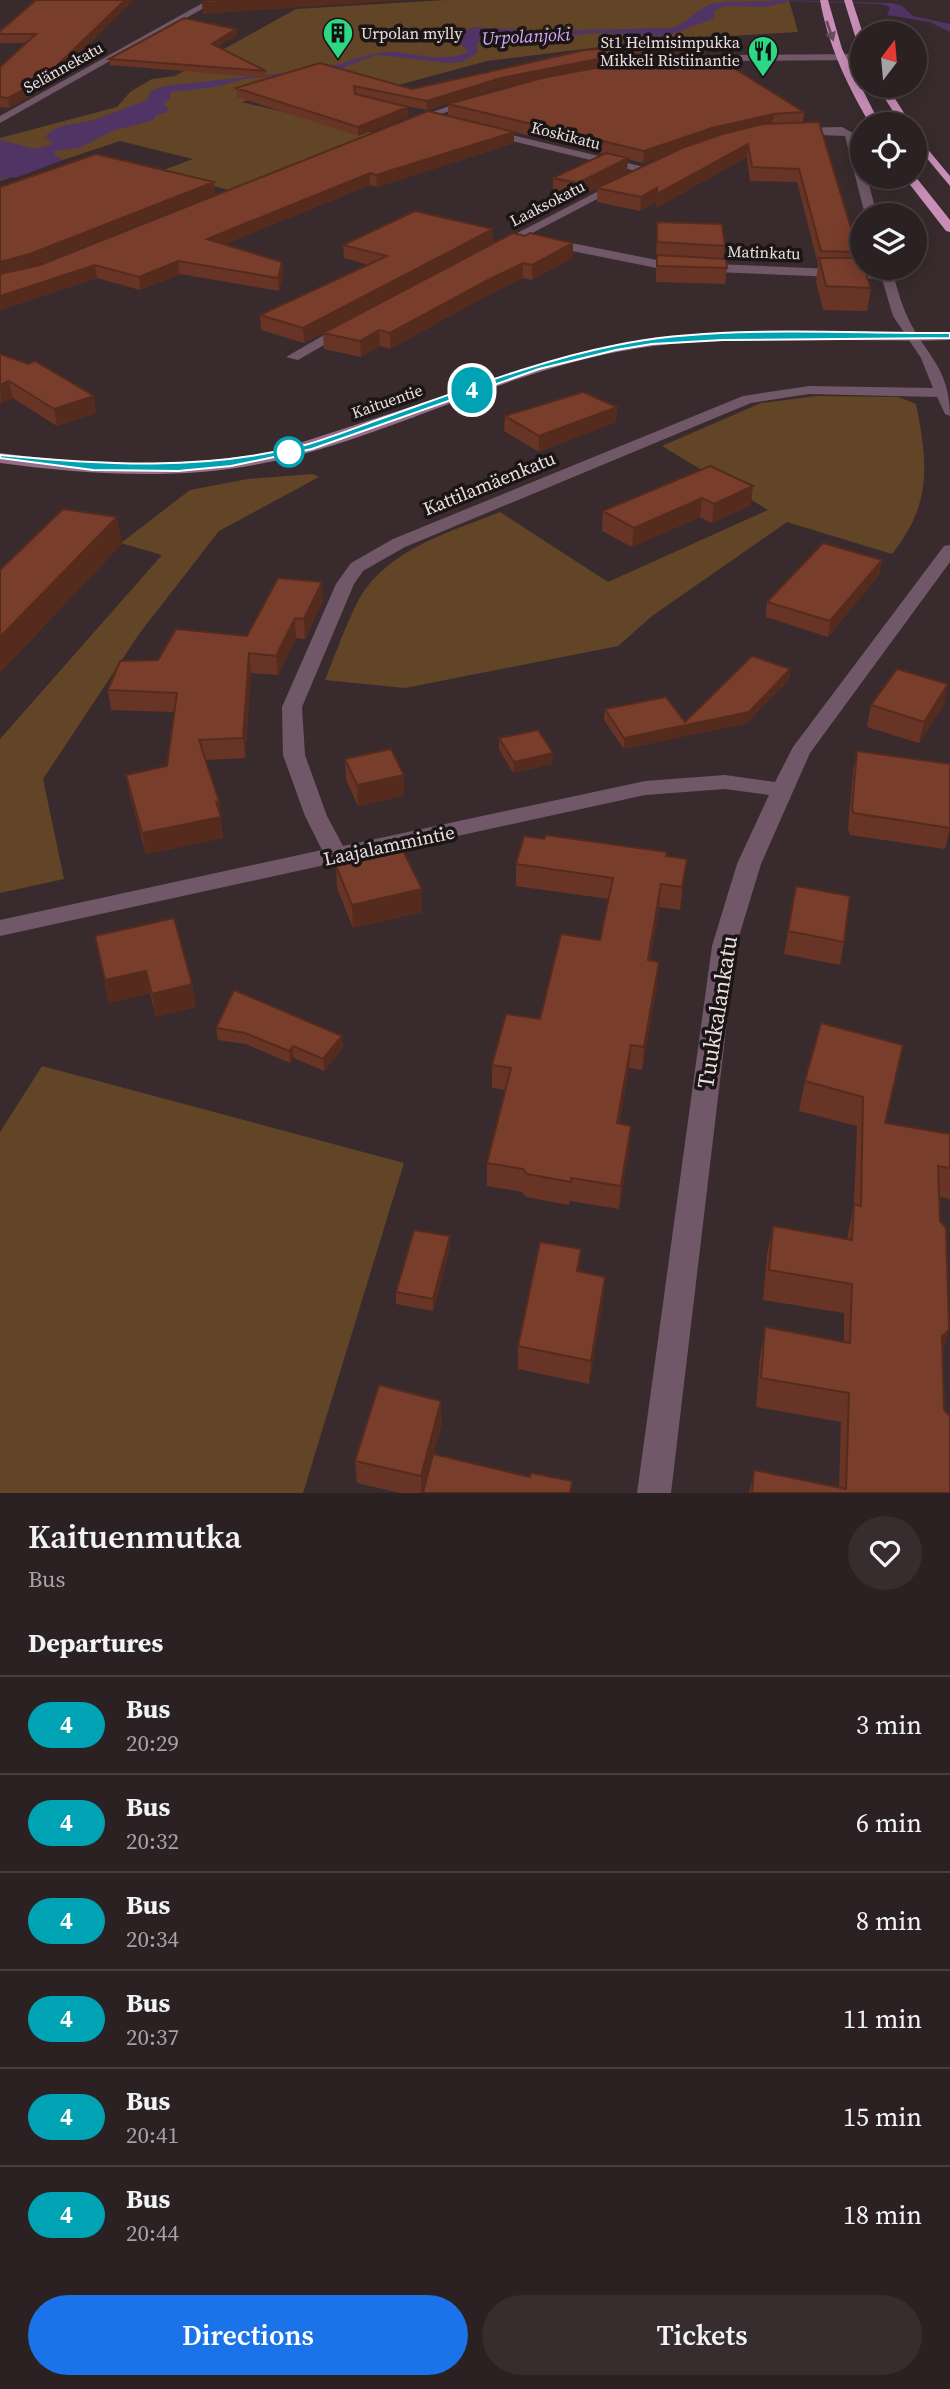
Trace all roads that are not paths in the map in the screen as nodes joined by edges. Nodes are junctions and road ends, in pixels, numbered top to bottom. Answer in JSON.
{"nodes":[{"id":1,"x":214,"y":0,"type":"edge"},
{"id":2,"x":824,"y":2,"type":"edge"},
{"id":3,"x":848,"y":2,"type":"edge"},
{"id":4,"x":854,"y":21,"type":"edge"},
{"id":5,"x":840,"y":57,"type":"junction"},
{"id":6,"x":850,"y":57,"type":"edge"},
{"id":7,"x":672,"y":63,"type":"edge"},
{"id":8,"x":488,"y":96,"type":"edge"},
{"id":9,"x":398,"y":110,"type":"edge"},
{"id":10,"x":869,"y":112,"type":"edge"},
{"id":11,"x":424,"y":117,"type":"junction"},
{"id":12,"x":0,"y":120,"type":"edge"},
{"id":13,"x":450,"y":123,"type":"edge"},
{"id":14,"x":398,"y":127,"type":"edge"},
{"id":15,"x":476,"y":130,"type":"edge"},
{"id":16,"x":778,"y":132,"type":"edge"},
{"id":17,"x":927,"y":153,"type":"edge"},
{"id":18,"x":650,"y":168,"type":"joint"},
{"id":19,"x":950,"y":183,"type":"edge"},
{"id":20,"x":919,"y":189,"type":"edge"},
{"id":21,"x":869,"y":203,"type":"edge"},
{"id":22,"x":950,"y":228,"type":"edge"},
{"id":23,"x":517,"y":236,"type":"junction"},
{"id":24,"x":482,"y":255,"type":"edge"},
{"id":25,"x":850,"y":270,"type":"edge"},
{"id":26,"x":889,"y":280,"type":"edge"},
{"id":27,"x":364,"y":318,"type":"edge"},
{"id":28,"x":950,"y":336,"type":"edge"},
{"id":29,"x":915,"y":338,"type":"junction"},
{"id":30,"x":293,"y":357,"type":"dead end"},
{"id":31,"x":942,"y":393,"type":"junction"},
{"id":32,"x":950,"y":411,"type":"edge"},
{"id":33,"x":0,"y":458,"type":"edge"},
{"id":34,"x":950,"y":550,"type":"edge"},
{"id":35,"x":781,"y":790,"type":"junction"},
{"id":36,"x":336,"y":855,"type":"junction"},
{"id":37,"x":0,"y":928,"type":"edge"},
{"id":38,"x":654,"y":1493,"type":"edge"}],
"edges":[{"from":1,"to":12,"type":"street","name":"Selännekatu"},
{"from":2,"to":5,"type":"highway","one_way":true},
{"from":3,"to":4,"type":"highway"},
{"from":5,"to":6,"type":"street"},
{"from":5,"to":7,"type":"street"},
{"from":5,"to":10,"type":"highway"},
{"from":8,"to":11,"type":"street"},
{"from":9,"to":11,"type":"street"},
{"from":11,"to":13,"type":"street"},
{"from":11,"to":14,"type":"street"},
{"from":15,"to":18,"type":"street","name":"Koskikatu"},
{"from":16,"to":21,"type":"street"},
{"from":17,"to":19,"type":"highway"},
{"from":18,"to":23,"type":"street","name":"Laaksokatu"},
{"from":20,"to":22,"type":"highway"},
{"from":23,"to":24,"type":"street","name":"Laaksokatu"},
{"from":23,"to":25,"type":"street","name":"Matinkatu"},
{"from":26,"to":29,"type":"street"},
{"from":27,"to":30,"type":"street"},
{"from":28,"to":29,"type":"street","name":"Kaituentie"},
{"from":29,"to":31,"type":"street"},
{"from":29,"to":33,"type":"street","name":"Kaituentie"},
{"from":31,"to":32,"type":"street"},
{"from":31,"to":36,"type":"street","name":"Kattilamäenkatu"},
{"from":34,"to":35,"type":"street","name":"Tuukkalankatu"},
{"from":35,"to":36,"type":"street","name":"Laajalammintie"},
{"from":35,"to":38,"type":"street","name":"Tuukkalankatu"},
{"from":36,"to":37,"type":"street","name":"Laajalammintie"}]}
